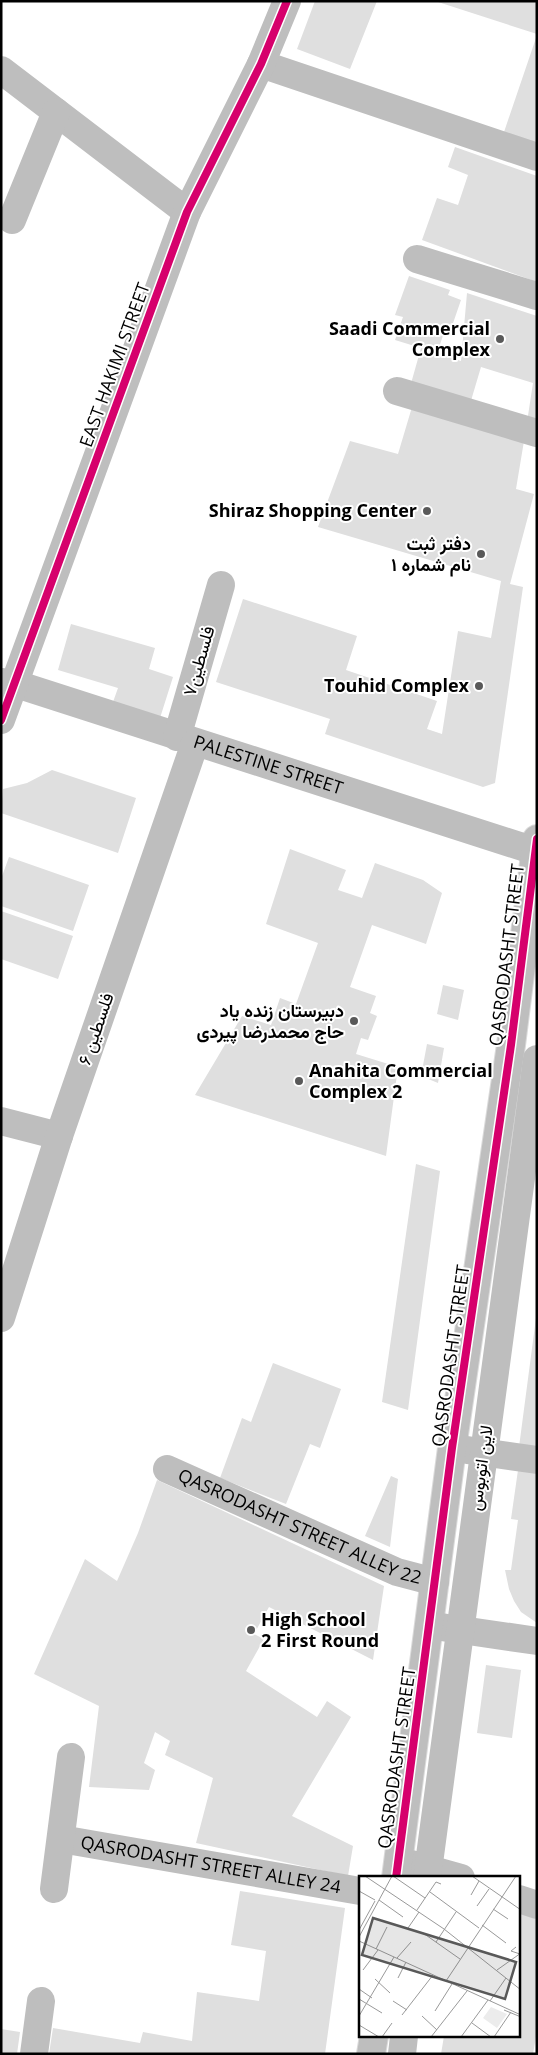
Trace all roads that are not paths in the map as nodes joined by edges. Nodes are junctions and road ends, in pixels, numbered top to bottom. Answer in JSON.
{"nodes":[{"id":1,"x":287,"y":1,"type":"edge"},
{"id":2,"x":261,"y":64,"type":"junction"},
{"id":3,"x":1,"y":70,"type":"edge"},
{"id":4,"x":56,"y":112,"type":"junction"},
{"id":5,"x":537,"y":157,"type":"edge"},
{"id":6,"x":187,"y":212,"type":"junction"},
{"id":7,"x":12,"y":220,"type":"dead end"},
{"id":8,"x":417,"y":259,"type":"dead end"},
{"id":9,"x":537,"y":296,"type":"edge"},
{"id":10,"x":397,"y":391,"type":"dead end"},
{"id":11,"x":537,"y":433,"type":"edge"},
{"id":12,"x":221,"y":586,"type":"dead end"},
{"id":13,"x":8,"y":683,"type":"edge"},
{"id":14,"x":1,"y":720,"type":"edge"},
{"id":15,"x":186,"y":740,"type":"junction"},
{"id":16,"x":536,"y":845,"type":"edge"},
{"id":17,"x":524,"y":1047,"type":"edge"},
{"id":18,"x":537,"y":1058,"type":"edge"},
{"id":19,"x":1,"y":1121,"type":"edge"},
{"id":20,"x":59,"y":1136,"type":"junction"},
{"id":21,"x":1,"y":1318,"type":"edge"},
{"id":22,"x":452,"y":1448,"type":"junction"},
{"id":23,"x":483,"y":1452,"type":"junction"},
{"id":24,"x":537,"y":1460,"type":"edge"},
{"id":25,"x":167,"y":1469,"type":"dead end"},
{"id":26,"x":435,"y":1582,"type":"junction"},
{"id":27,"x":430,"y":1625,"type":"junction"},
{"id":28,"x":460,"y":1630,"type":"junction"},
{"id":29,"x":537,"y":1642,"type":"edge"},
{"id":30,"x":72,"y":1757,"type":"dead end"},
{"id":31,"x":61,"y":1839,"type":"junction"},
{"id":32,"x":397,"y":1869,"type":"edge"},
{"id":33,"x":427,"y":1873,"type":"edge"},
{"id":34,"x":447,"y":1876,"type":"edge"},
{"id":35,"x":54,"y":1889,"type":"dead end"},
{"id":36,"x":359,"y":1891,"type":"edge"},
{"id":37,"x":520,"y":1899,"type":"edge"},
{"id":38,"x":537,"y":1905,"type":"edge"},
{"id":39,"x":41,"y":2001,"type":"dead end"},
{"id":40,"x":374,"y":2038,"type":"edge"},
{"id":41,"x":404,"y":2038,"type":"edge"},
{"id":42,"x":34,"y":2054,"type":"edge"},
{"id":43,"x":371,"y":2054,"type":"edge"},
{"id":44,"x":402,"y":2054,"type":"edge"}],
"edges":[{"from":1,"to":2,"type":"street","name":"EAST HAKIMI STREET"},
{"from":2,"to":5,"type":"street"},
{"from":2,"to":6,"type":"street","name":"EAST HAKIMI STREET"},
{"from":3,"to":4,"type":"street"},
{"from":4,"to":6,"type":"street"},
{"from":4,"to":7,"type":"street"},
{"from":6,"to":13,"type":"street","name":"EAST HAKIMI STREET"},
{"from":8,"to":9,"type":"street"},
{"from":10,"to":11,"type":"street"},
{"from":12,"to":15,"type":"street","name":"۷فلسطین"},
{"from":13,"to":14,"type":"street","name":"EAST HAKIMI STREET"},
{"from":13,"to":15,"type":"street","name":"PALESTINE STREET"},
{"from":15,"to":16,"type":"street","name":"PALESTINE STREET"},
{"from":15,"to":20,"type":"street","name":"فلسطین ۶"},
{"from":16,"to":17,"type":"street","name":"QASRODASHT STREET"},
{"from":17,"to":22,"type":"street","name":"QASRODASHT STREET"},
{"from":18,"to":23,"type":"street","name":"لاین اتوبوس"},
{"from":19,"to":20,"type":"street"},
{"from":20,"to":21,"type":"street","name":"فلسطین ۶"},
{"from":22,"to":23,"type":"street"},
{"from":22,"to":26,"type":"street","name":"QASRODASHT STREET"},
{"from":23,"to":24,"type":"street"},
{"from":23,"to":28,"type":"street","name":"لاین اتوبوس"},
{"from":25,"to":26,"type":"street","name":"QASRODASHT STREET ALLEY 22"},
{"from":26,"to":27,"type":"street","name":"QASRODASHT STREET"},
{"from":27,"to":28,"type":"street"},
{"from":27,"to":32,"type":"street","name":"QASRODASHT STREET"},
{"from":28,"to":29,"type":"street"},
{"from":28,"to":33,"type":"street","name":"لاین اتوبوس"},
{"from":30,"to":31,"type":"street"},
{"from":31,"to":35,"type":"street"},
{"from":31,"to":36,"type":"street","name":"QASRODASHT STREET ALLEY 24"},
{"from":32,"to":33,"type":"street"},
{"from":33,"to":34,"type":"street"},
{"from":37,"to":38,"type":"street"},
{"from":39,"to":42,"type":"street"},
{"from":40,"to":43,"type":"street"},
{"from":41,"to":44,"type":"street"}]}
